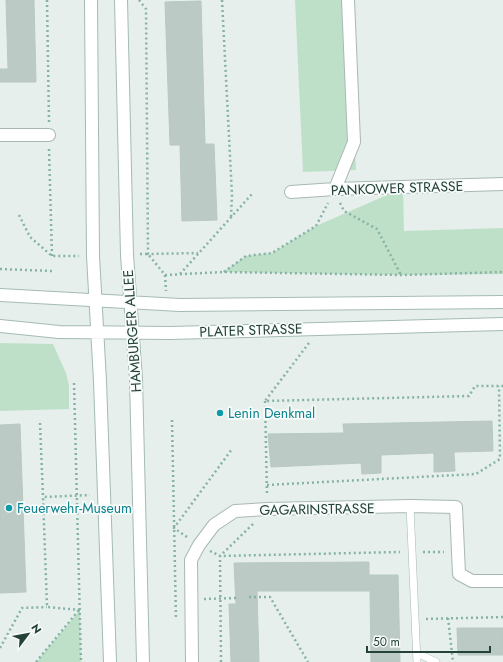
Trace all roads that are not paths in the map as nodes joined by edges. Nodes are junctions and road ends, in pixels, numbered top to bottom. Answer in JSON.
{"nodes":[{"id":1,"x":91,"y":0,"type":"edge"},
{"id":2,"x":121,"y":0,"type":"edge"},
{"id":3,"x":348,"y":0,"type":"edge"},
{"id":4,"x":0,"y":135,"type":"edge"},
{"id":5,"x":49,"y":135,"type":"dead end"},
{"id":6,"x":503,"y":184,"type":"edge"},
{"id":7,"x":335,"y":189,"type":"junction"},
{"id":8,"x":291,"y":192,"type":"dead end"},
{"id":9,"x":0,"y":295,"type":"edge"},
{"id":10,"x":96,"y":301,"type":"junction"},
{"id":11,"x":130,"y":302,"type":"junction"},
{"id":12,"x":503,"y":302,"type":"edge"},
{"id":13,"x":503,"y":324,"type":"edge"},
{"id":14,"x":0,"y":326,"type":"edge"},
{"id":15,"x":97,"y":332,"type":"junction"},
{"id":16,"x":132,"y":332,"type":"junction"},
{"id":17,"x":410,"y":506,"type":"junction"},
{"id":18,"x":503,"y":580,"type":"edge"},
{"id":19,"x":417,"y":653,"type":"junction"},
{"id":20,"x":110,"y":662,"type":"edge"},
{"id":21,"x":143,"y":662,"type":"edge"},
{"id":22,"x":192,"y":662,"type":"edge"},
{"id":23,"x":417,"y":662,"type":"edge"},
{"id":24,"x":436,"y":662,"type":"edge"}],
"edges":[{"from":1,"to":10,"type":"street"},
{"from":2,"to":11,"type":"street","name":"HAMBURGER ALLEE"},
{"from":3,"to":7,"type":"street"},
{"from":4,"to":5,"type":"street"},
{"from":6,"to":7,"type":"street","name":"PANKOWER STRASSE"},
{"from":7,"to":8,"type":"street","name":"PANKOWER STRASSE"},
{"from":9,"to":10,"type":"street","name":"PLATER STRASSE"},
{"from":10,"to":11,"type":"street","name":"PLATER STRASSE"},
{"from":10,"to":15,"type":"street"},
{"from":11,"to":12,"type":"street","name":"PLATER STRASSE"},
{"from":11,"to":16,"type":"street","name":"HAMBURGER ALLEE"},
{"from":13,"to":16,"type":"street","name":"PLATER STRASSE"},
{"from":14,"to":15,"type":"street","name":"PLATER STRASSE"},
{"from":15,"to":16,"type":"street","name":"PLATER STRASSE"},
{"from":15,"to":20,"type":"street"},
{"from":16,"to":21,"type":"street","name":"HAMBURGER ALLEE"},
{"from":17,"to":18,"type":"street","name":"GAGARINSTRASSE"},
{"from":17,"to":19,"type":"lane"},
{"from":17,"to":22,"type":"street","name":"GAGARINSTRASSE"},
{"from":19,"to":23,"type":"lane"},
{"from":19,"to":24,"type":"lane"}]}
